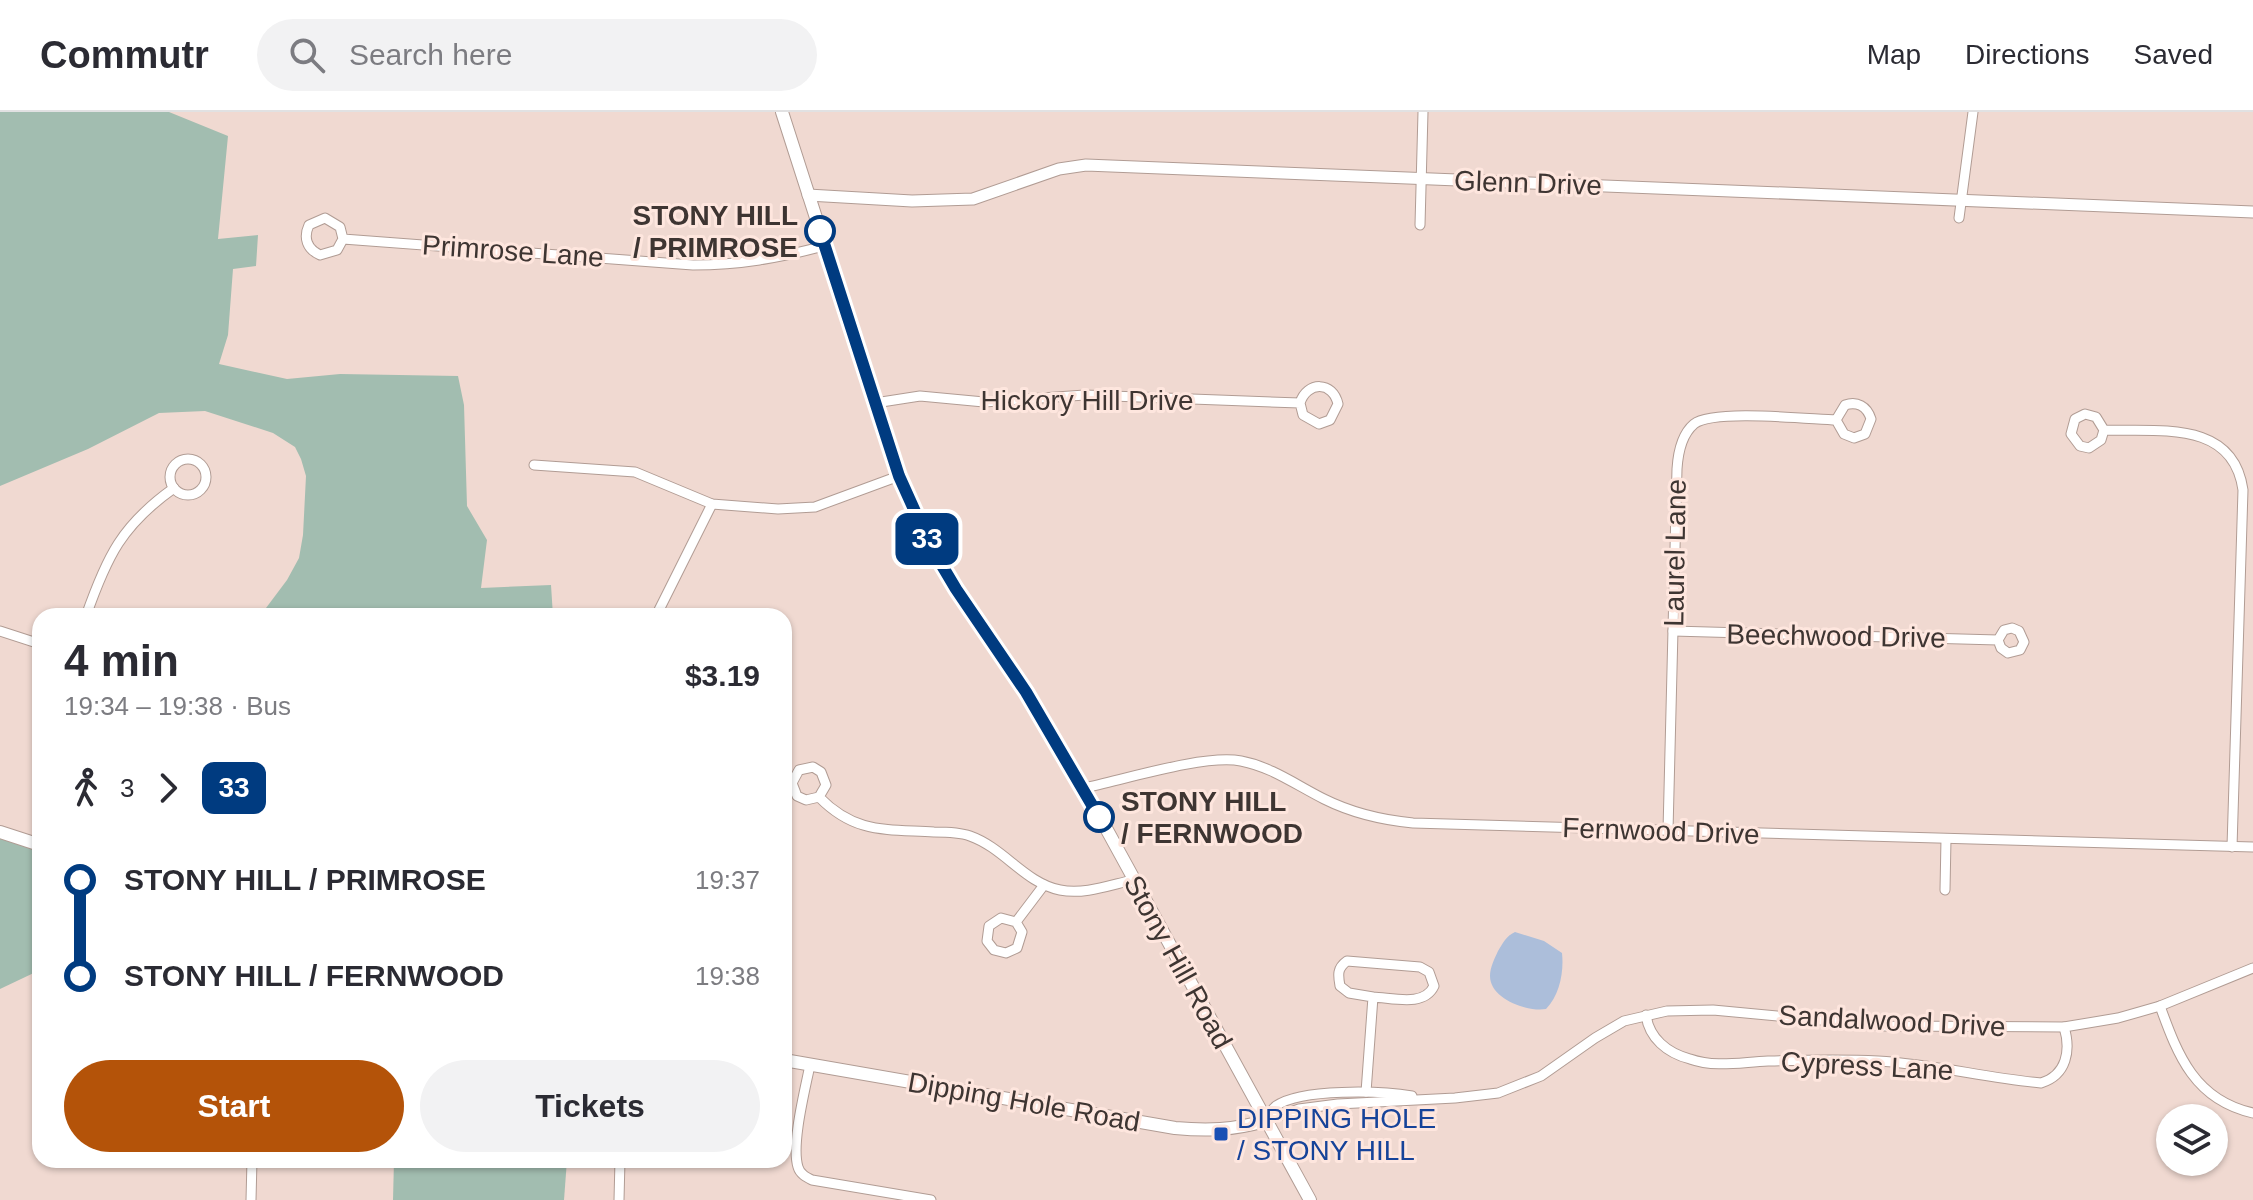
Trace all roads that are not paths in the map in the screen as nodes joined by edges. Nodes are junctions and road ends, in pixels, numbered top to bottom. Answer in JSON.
{"nodes":[{"id":1,"x":782,"y":112,"type":"edge"},
{"id":2,"x":1423,"y":112,"type":"edge"},
{"id":3,"x":1973,"y":112,"type":"edge"},
{"id":4,"x":1420,"y":179,"type":"junction"},
{"id":5,"x":808,"y":195,"type":"junction"},
{"id":6,"x":1962,"y":202,"type":"junction"},
{"id":7,"x":2253,"y":212,"type":"edge"},
{"id":8,"x":1959,"y":218,"type":"dead end"},
{"id":9,"x":1420,"y":225,"type":"dead end"},
{"id":10,"x":343,"y":239,"type":"junction"},
{"id":11,"x":824,"y":246,"type":"junction"},
{"id":12,"x":875,"y":403,"type":"junction"},
{"id":13,"x":1300,"y":403,"type":"junction"},
{"id":14,"x":1836,"y":420,"type":"dead end"},
{"id":15,"x":2104,"y":430,"type":"dead end"},
{"id":16,"x":534,"y":465,"type":"dead end"},
{"id":17,"x":899,"y":476,"type":"junction"},
{"id":18,"x":174,"y":488,"type":"dead end"},
{"id":19,"x":712,"y":504,"type":"junction"},
{"id":20,"x":89,"y":608,"type":"edge"},
{"id":21,"x":660,"y":608,"type":"edge"},
{"id":22,"x":0,"y":631,"type":"edge"},
{"id":23,"x":1673,"y":631,"type":"junction"},
{"id":24,"x":1998,"y":640,"type":"dead end"},
{"id":25,"x":32,"y":641,"type":"edge"},
{"id":26,"x":1084,"y":788,"type":"junction"},
{"id":27,"x":819,"y":797,"type":"dead end"},
{"id":28,"x":1668,"y":831,"type":"junction"},
{"id":29,"x":0,"y":832,"type":"edge"},
{"id":30,"x":1946,"y":839,"type":"junction"},
{"id":31,"x":32,"y":842,"type":"edge"},
{"id":32,"x":2232,"y":847,"type":"junction"},
{"id":33,"x":2253,"y":847,"type":"edge"},
{"id":34,"x":1133,"y":880,"type":"junction"},
{"id":35,"x":1044,"y":885,"type":"junction"},
{"id":36,"x":1945,"y":890,"type":"dead end"},
{"id":37,"x":1016,"y":922,"type":"junction"},
{"id":38,"x":2253,"y":968,"type":"edge"},
{"id":39,"x":1373,"y":997,"type":"junction"},
{"id":40,"x":2160,"y":1006,"type":"junction"},
{"id":41,"x":1646,"y":1015,"type":"junction"},
{"id":42,"x":2064,"y":1027,"type":"junction"},
{"id":43,"x":792,"y":1062,"type":"edge"},
{"id":44,"x":810,"y":1065,"type":"junction"},
{"id":45,"x":1366,"y":1092,"type":"junction"},
{"id":46,"x":1427,"y":1098,"type":"junction"},
{"id":47,"x":2253,"y":1113,"type":"edge"},
{"id":48,"x":1265,"y":1121,"type":"junction"},
{"id":49,"x":252,"y":1168,"type":"edge"},
{"id":50,"x":620,"y":1168,"type":"edge"},
{"id":51,"x":251,"y":1200,"type":"edge"},
{"id":52,"x":619,"y":1200,"type":"edge"},
{"id":53,"x":931,"y":1200,"type":"edge"},
{"id":54,"x":1310,"y":1200,"type":"edge"}],
"edges":[{"from":1,"to":5,"type":"main road","name":"Stony Hill Road"},
{"from":2,"to":4,"type":"street"},
{"from":3,"to":6,"type":"street"},
{"from":4,"to":5,"type":"street","name":"Glenn Drive"},
{"from":4,"to":6,"type":"street","name":"Glenn Drive"},
{"from":4,"to":9,"type":"street"},
{"from":5,"to":11,"type":"main road","name":"Stony Hill Road"},
{"from":6,"to":7,"type":"street","name":"Glenn Drive"},
{"from":6,"to":8,"type":"street"},
{"from":10,"to":10,"type":"street","name":"Primrose Lane"},
{"from":10,"to":11,"type":"street","name":"Primrose Lane"},
{"from":11,"to":12,"type":"main road","name":"Stony Hill Road"},
{"from":12,"to":13,"type":"street","name":"Hickory Hill Drive"},
{"from":12,"to":17,"type":"main road","name":"Stony Hill Road"},
{"from":13,"to":13,"type":"street","name":"Hickory Hill Drive"},
{"from":14,"to":23,"type":"street","name":"Laurel Lane"},
{"from":15,"to":32,"type":"street"},
{"from":16,"to":19,"type":"street"},
{"from":17,"to":19,"type":"street"},
{"from":17,"to":26,"type":"main road","name":"Stony Hill Road"},
{"from":18,"to":20,"type":"street"},
{"from":19,"to":21,"type":"street"},
{"from":22,"to":25,"type":"street"},
{"from":23,"to":24,"type":"street","name":"Beechwood Drive"},
{"from":23,"to":28,"type":"street","name":"Laurel Lane"},
{"from":26,"to":28,"type":"street","name":"Fernwood Drive"},
{"from":26,"to":34,"type":"main road","name":"Stony Hill Road"},
{"from":27,"to":35,"type":"street"},
{"from":28,"to":30,"type":"street","name":"Fernwood Drive"},
{"from":29,"to":31,"type":"main road"},
{"from":30,"to":32,"type":"street","name":"Fernwood Drive"},
{"from":30,"to":36,"type":"street"},
{"from":32,"to":33,"type":"street","name":"Fernwood Drive"},
{"from":34,"to":35,"type":"street"},
{"from":34,"to":48,"type":"main road","name":"Stony Hill Road"},
{"from":35,"to":37,"type":"street"},
{"from":37,"to":37,"type":"street"},
{"from":38,"to":40,"type":"street","name":"Sandalwood Drive"},
{"from":39,"to":39,"type":"street"},
{"from":39,"to":45,"type":"street"},
{"from":40,"to":42,"type":"street","name":"Sandalwood Drive"},
{"from":40,"to":47,"type":"street"},
{"from":41,"to":42,"type":"street","name":"Sandalwood Drive"},
{"from":41,"to":42,"type":"street","name":"Cypress Lane"},
{"from":41,"to":46,"type":"street","name":"Sandalwood Drive"},
{"from":43,"to":44,"type":"main road","name":"Dipping Hole Road"},
{"from":44,"to":48,"type":"main road","name":"Dipping Hole Road"},
{"from":44,"to":53,"type":"street"},
{"from":45,"to":46,"type":"street"},
{"from":45,"to":48,"type":"street"},
{"from":46,"to":48,"type":"street"},
{"from":48,"to":54,"type":"main road","name":"Stony Hill Road"},
{"from":49,"to":51,"type":"street"},
{"from":50,"to":52,"type":"street"}]}
